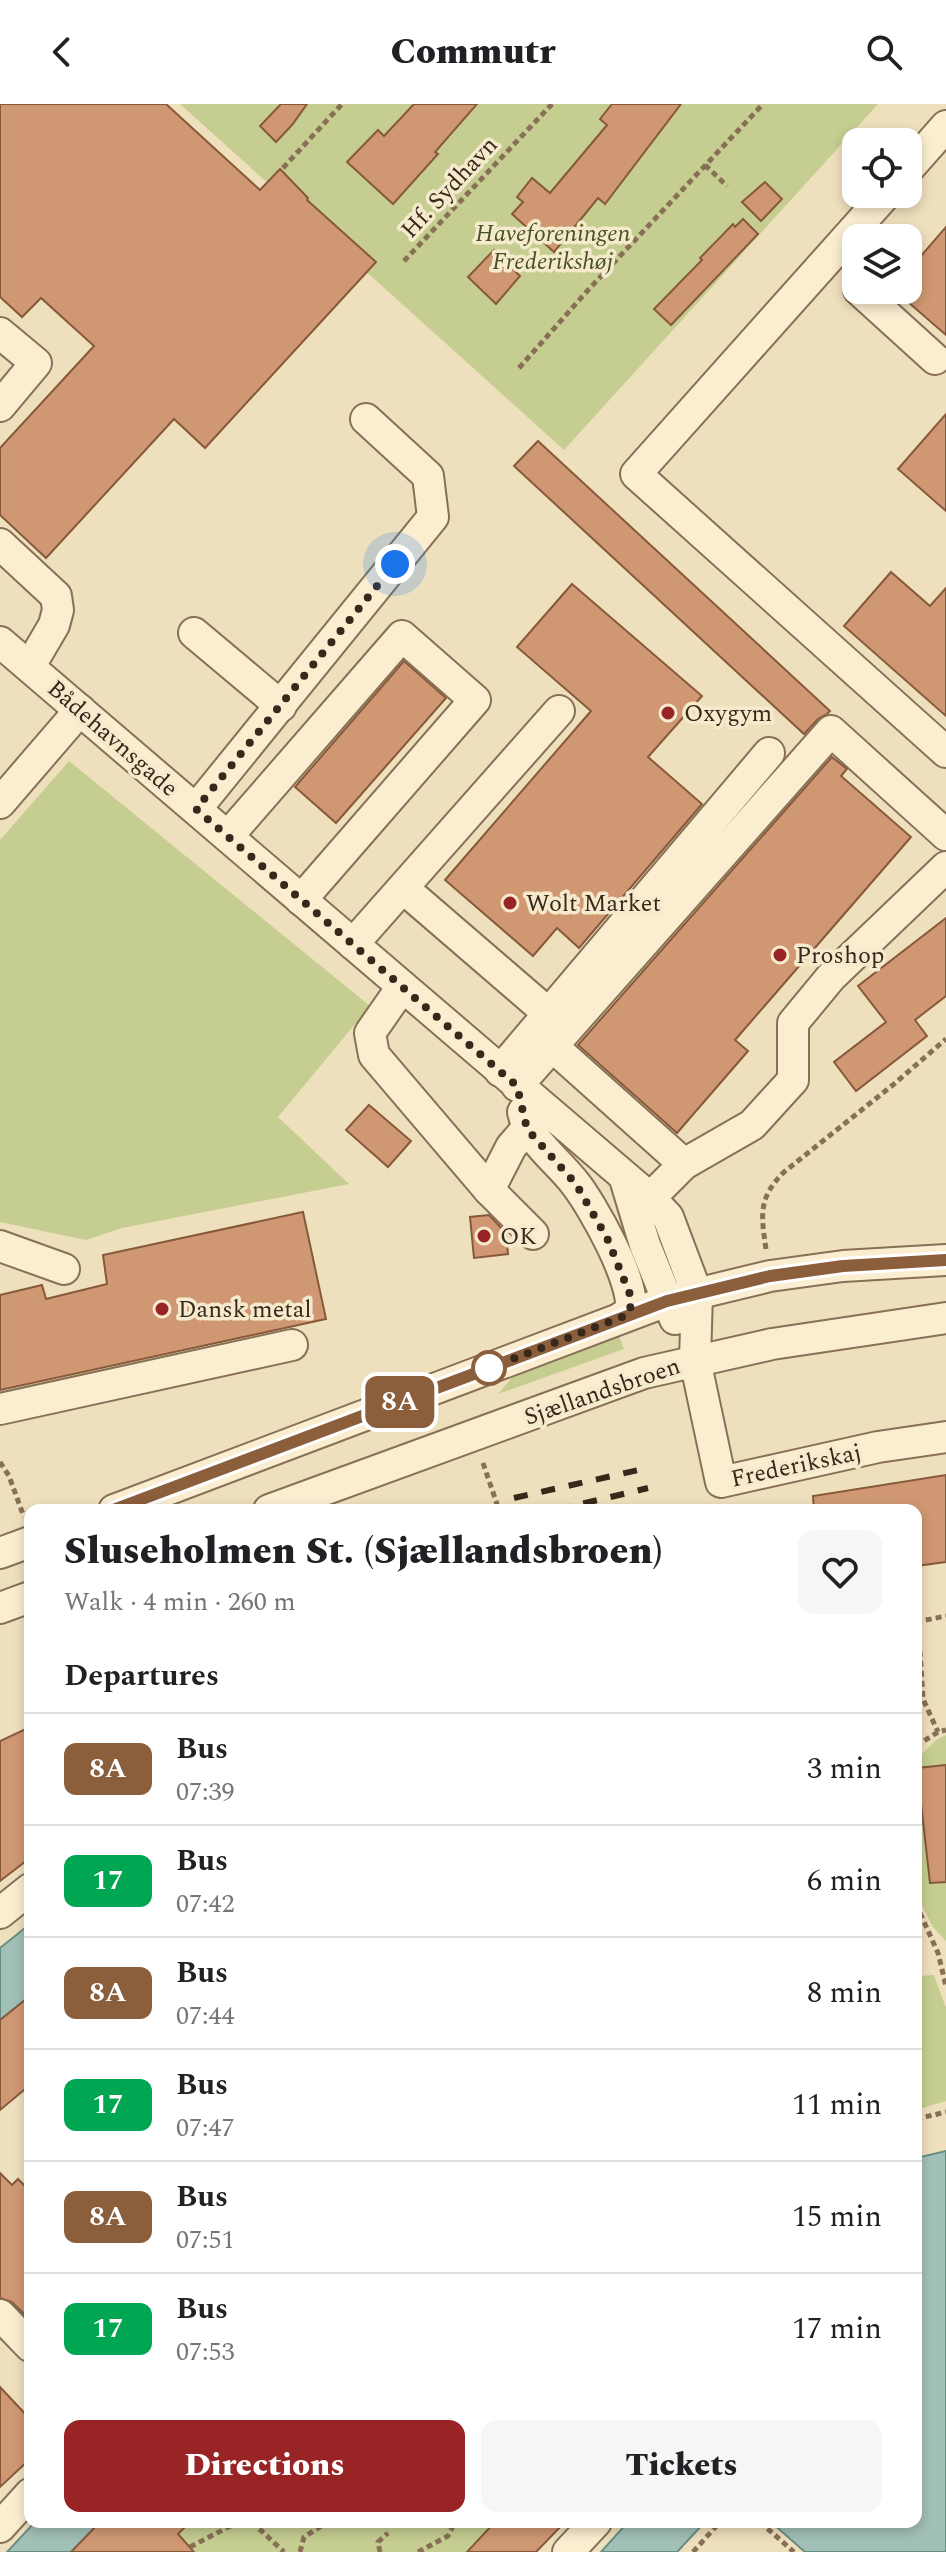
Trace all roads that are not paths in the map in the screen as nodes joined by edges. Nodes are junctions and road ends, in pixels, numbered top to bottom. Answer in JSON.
{"nodes":[{"id":1,"x":946,"y":126,"type":"edge"},
{"id":2,"x":922,"y":153,"type":"edge"},
{"id":3,"x":873,"y":208,"type":"edge"},
{"id":4,"x":826,"y":261,"type":"junction"},
{"id":5,"x":842,"y":275,"type":"edge"},
{"id":6,"x":874,"y":304,"type":"edge"},
{"id":7,"x":0,"y":333,"type":"edge"},
{"id":8,"x":935,"y":359,"type":"dead end"},
{"id":9,"x":0,"y":406,"type":"edge"},
{"id":10,"x":366,"y":419,"type":"dead end"},
{"id":11,"x":0,"y":544,"type":"edge"},
{"id":12,"x":194,"y":633,"type":"dead end"},
{"id":13,"x":0,"y":642,"type":"edge"},
{"id":14,"x":30,"y":666,"type":"junction"},
{"id":15,"x":281,"y":706,"type":"junction"},
{"id":16,"x":80,"y":710,"type":"junction"},
{"id":17,"x":559,"y":711,"type":"dead end"},
{"id":18,"x":946,"y":752,"type":"edge"},
{"id":19,"x":769,"y":753,"type":"dead end"},
{"id":20,"x":0,"y":803,"type":"edge"},
{"id":21,"x":196,"y":809,"type":"junction"},
{"id":22,"x":946,"y":835,"type":"edge"},
{"id":23,"x":228,"y":836,"type":"junction"},
{"id":24,"x":946,"y":867,"type":"edge"},
{"id":25,"x":403,"y":888,"type":"junction"},
{"id":26,"x":301,"y":900,"type":"junction"},
{"id":27,"x":353,"y":944,"type":"junction"},
{"id":28,"x":402,"y":987,"type":"junction"},
{"id":29,"x":548,"y":1013,"type":"junction"},
{"id":30,"x":552,"y":1046,"type":"junction"},
{"id":31,"x":508,"y":1078,"type":"junction"},
{"id":32,"x":535,"y":1119,"type":"junction"},
{"id":33,"x":684,"y":1164,"type":"junction"},
{"id":34,"x":625,"y":1179,"type":"junction"},
{"id":35,"x":489,"y":1190,"type":"junction"},
{"id":36,"x":650,"y":1198,"type":"junction"},
{"id":37,"x":533,"y":1234,"type":"dead end"},
{"id":38,"x":0,"y":1246,"type":"edge"},
{"id":39,"x":946,"y":1260,"type":"edge"},
{"id":40,"x":64,"y":1269,"type":"dead end"},
{"id":41,"x":697,"y":1294,"type":"junction"},
{"id":42,"x":667,"y":1301,"type":"junction"},
{"id":43,"x":622,"y":1317,"type":"junction"},
{"id":44,"x":946,"y":1318,"type":"edge"},
{"id":45,"x":292,"y":1345,"type":"dead end"},
{"id":46,"x":695,"y":1360,"type":"junction"},
{"id":47,"x":0,"y":1409,"type":"edge"},
{"id":48,"x":946,"y":1437,"type":"edge"},
{"id":49,"x":130,"y":1504,"type":"edge"},
{"id":50,"x":285,"y":1504,"type":"edge"},
{"id":51,"x":24,"y":1533,"type":"edge"},
{"id":52,"x":0,"y":1553,"type":"edge"},
{"id":53,"x":24,"y":1599,"type":"edge"},
{"id":54,"x":0,"y":1608,"type":"edge"},
{"id":55,"x":24,"y":1894,"type":"edge"},
{"id":56,"x":0,"y":1913,"type":"edge"},
{"id":57,"x":0,"y":2315,"type":"edge"},
{"id":58,"x":24,"y":2340,"type":"edge"},
{"id":59,"x":24,"y":2501,"type":"edge"},
{"id":60,"x":0,"y":2527,"type":"edge"},
{"id":61,"x":590,"y":2528,"type":"edge"},
{"id":62,"x":568,"y":2552,"type":"edge"}],
"edges":[{"from":1,"to":2,"type":"street"},
{"from":3,"to":4,"type":"street"},
{"from":4,"to":5,"type":"street"},
{"from":4,"to":18,"type":"street"},
{"from":6,"to":8,"type":"street"},
{"from":7,"to":9,"type":"street"},
{"from":10,"to":15,"type":"street"},
{"from":11,"to":14,"type":"street"},
{"from":12,"to":15,"type":"street"},
{"from":13,"to":14,"type":"street","name":"Bådehavnsgade"},
{"from":14,"to":16,"type":"street","name":"Bådehavnsgade"},
{"from":15,"to":21,"type":"street"},
{"from":16,"to":20,"type":"street"},
{"from":16,"to":21,"type":"street","name":"Bådehavnsgade"},
{"from":17,"to":25,"type":"street"},
{"from":19,"to":29,"type":"street"},
{"from":21,"to":23,"type":"street","name":"Bådehavnsgade"},
{"from":22,"to":30,"type":"street"},
{"from":23,"to":26,"type":"street","name":"Bådehavnsgade"},
{"from":23,"to":26,"type":"street"},
{"from":24,"to":33,"type":"street"},
{"from":25,"to":27,"type":"street"},
{"from":25,"to":29,"type":"street"},
{"from":26,"to":27,"type":"street","name":"Bådehavnsgade"},
{"from":27,"to":28,"type":"street","name":"Bådehavnsgade"},
{"from":28,"to":31,"type":"street","name":"Bådehavnsgade"},
{"from":28,"to":35,"type":"street"},
{"from":29,"to":31,"type":"street"},
{"from":30,"to":31,"type":"street"},
{"from":30,"to":33,"type":"street"},
{"from":31,"to":32,"type":"street","name":"Bådehavnsgade"},
{"from":32,"to":34,"type":"street","name":"Bådehavnsgade"},
{"from":32,"to":35,"type":"street"},
{"from":32,"to":43,"type":"street"},
{"from":33,"to":36,"type":"street"},
{"from":34,"to":36,"type":"street","name":"Bådehavnsgade"},
{"from":34,"to":42,"type":"street"},
{"from":35,"to":37,"type":"street"},
{"from":36,"to":41,"type":"street","name":"Bådehavnsgade"},
{"from":38,"to":40,"type":"street"},
{"from":39,"to":41,"type":"street"},
{"from":41,"to":42,"type":"street"},
{"from":41,"to":46,"type":"street","name":"Bådehavnsgade"},
{"from":42,"to":43,"type":"street"},
{"from":42,"to":46,"type":"street"},
{"from":43,"to":49,"type":"street"},
{"from":44,"to":46,"type":"street","name":"Sjællandsbroen"},
{"from":45,"to":47,"type":"street"},
{"from":46,"to":48,"type":"street","name":"Frederikskaj"},
{"from":46,"to":50,"type":"street","name":"Sjællandsbroen"},
{"from":51,"to":52,"type":"street"},
{"from":53,"to":54,"type":"street"},
{"from":55,"to":56,"type":"street"},
{"from":57,"to":58,"type":"street"},
{"from":59,"to":60,"type":"street"},
{"from":61,"to":62,"type":"street"}]}
